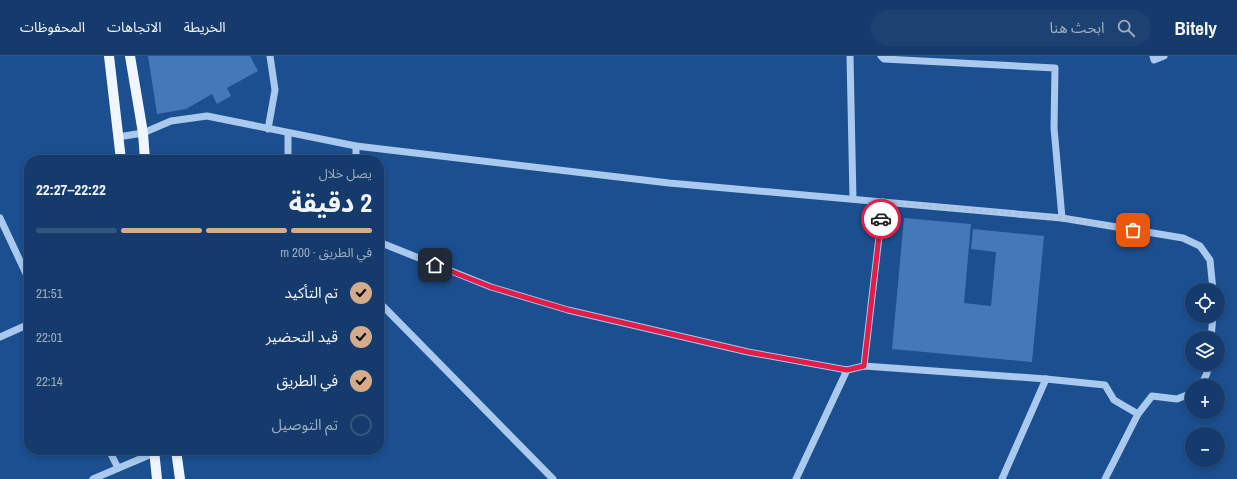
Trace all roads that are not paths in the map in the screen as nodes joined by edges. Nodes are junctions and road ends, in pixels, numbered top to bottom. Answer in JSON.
{"nodes":[{"id":1,"x":109,"y":56,"type":"edge"},
{"id":2,"x":130,"y":56,"type":"edge"},
{"id":3,"x":270,"y":56,"type":"edge"},
{"id":4,"x":850,"y":56,"type":"edge"},
{"id":5,"x":881,"y":56,"type":"edge"},
{"id":6,"x":1164,"y":56,"type":"edge"},
{"id":7,"x":1154,"y":58,"type":"edge"},
{"id":8,"x":268,"y":129,"type":"junction"},
{"id":9,"x":143,"y":133,"type":"junction"},
{"id":10,"x":288,"y":133,"type":"junction"},
{"id":11,"x":118,"y":137,"type":"junction"},
{"id":12,"x":356,"y":146,"type":"junction"},
{"id":13,"x":120,"y":155,"type":"edge"},
{"id":14,"x":145,"y":155,"type":"edge"},
{"id":15,"x":288,"y":155,"type":"edge"},
{"id":16,"x":356,"y":155,"type":"edge"},
{"id":17,"x":853,"y":199,"type":"junction"},
{"id":18,"x":883,"y":202,"type":"junction"},
{"id":19,"x":1062,"y":218,"type":"junction"},
{"id":20,"x":1,"y":220,"type":"edge"},
{"id":21,"x":384,"y":244,"type":"edge"},
{"id":22,"x":24,"y":269,"type":"edge"},
{"id":23,"x":1213,"y":283,"type":"edge"},
{"id":24,"x":384,"y":307,"type":"edge"},
{"id":25,"x":24,"y":326,"type":"edge"},
{"id":26,"x":0,"y":337,"type":"edge"},
{"id":27,"x":864,"y":366,"type":"junction"},
{"id":28,"x":847,"y":370,"type":"junction"},
{"id":29,"x":1046,"y":379,"type":"junction"},
{"id":30,"x":1185,"y":396,"type":"edge"},
{"id":31,"x":1138,"y":414,"type":"junction"},
{"id":32,"x":112,"y":455,"type":"edge"},
{"id":33,"x":146,"y":455,"type":"edge"},
{"id":34,"x":154,"y":455,"type":"edge"},
{"id":35,"x":177,"y":455,"type":"edge"},
{"id":36,"x":118,"y":468,"type":"junction"},
{"id":37,"x":93,"y":479,"type":"edge"},
{"id":38,"x":157,"y":479,"type":"edge"},
{"id":39,"x":180,"y":479,"type":"edge"},
{"id":40,"x":553,"y":479,"type":"edge"},
{"id":41,"x":796,"y":479,"type":"edge"},
{"id":42,"x":1002,"y":479,"type":"edge"},
{"id":43,"x":1106,"y":479,"type":"edge"}],
"edges":[{"from":1,"to":11,"type":"main road"},
{"from":2,"to":9,"type":"main road"},
{"from":3,"to":8,"type":"street"},
{"from":4,"to":17,"type":"street"},
{"from":5,"to":19,"type":"street"},
{"from":6,"to":7,"type":"street"},
{"from":8,"to":9,"type":"street"},
{"from":8,"to":10,"type":"street"},
{"from":9,"to":11,"type":"street"},
{"from":9,"to":14,"type":"main road"},
{"from":10,"to":12,"type":"street"},
{"from":10,"to":15,"type":"street"},
{"from":11,"to":13,"type":"main road"},
{"from":12,"to":16,"type":"street"},
{"from":12,"to":17,"type":"street"},
{"from":17,"to":18,"type":"street"},
{"from":18,"to":19,"type":"street"},
{"from":18,"to":27,"type":"street"},
{"from":19,"to":23,"type":"street"},
{"from":20,"to":22,"type":"street"},
{"from":21,"to":28,"type":"street"},
{"from":24,"to":40,"type":"street"},
{"from":25,"to":26,"type":"street"},
{"from":27,"to":28,"type":"street"},
{"from":27,"to":29,"type":"street"},
{"from":28,"to":41,"type":"street"},
{"from":29,"to":31,"type":"street"},
{"from":29,"to":42,"type":"street"},
{"from":30,"to":31,"type":"street"},
{"from":31,"to":43,"type":"street"},
{"from":32,"to":36,"type":"street"},
{"from":33,"to":36,"type":"street"},
{"from":34,"to":38,"type":"main road"},
{"from":35,"to":39,"type":"main road"},
{"from":36,"to":37,"type":"street"}]}
